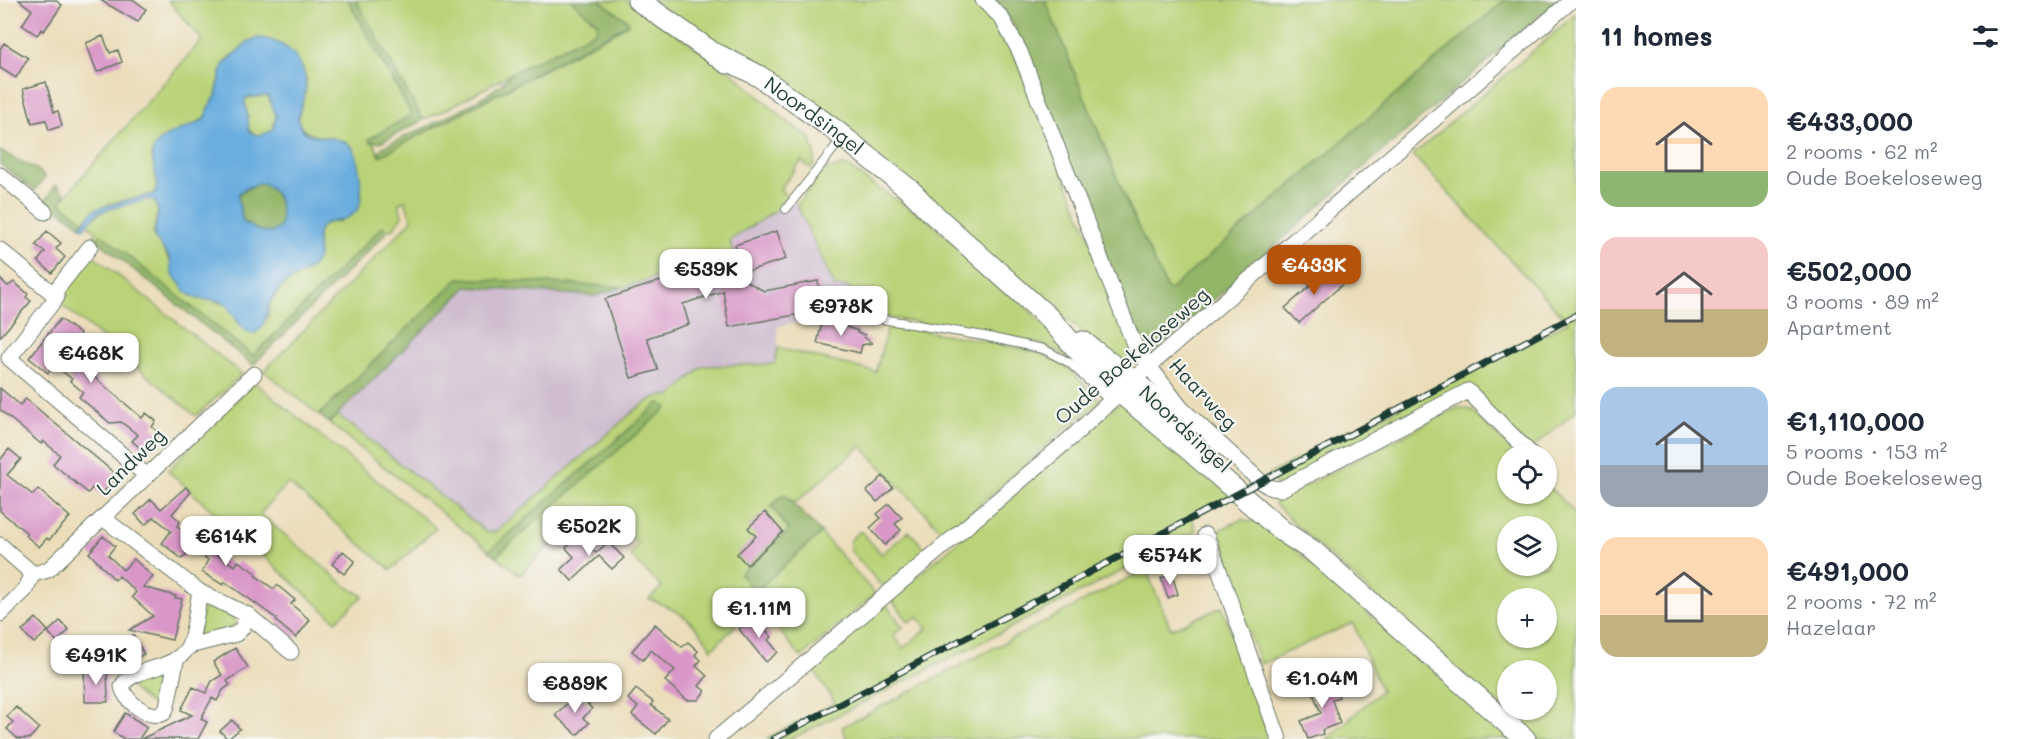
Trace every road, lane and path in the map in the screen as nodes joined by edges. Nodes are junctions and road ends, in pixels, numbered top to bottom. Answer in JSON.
{"nodes":[{"id":1,"x":638,"y":0,"type":"edge"},
{"id":2,"x":983,"y":0,"type":"edge"},
{"id":3,"x":1572,"y":0,"type":"edge"},
{"id":4,"x":718,"y":55,"type":"junction"},
{"id":5,"x":836,"y":146,"type":"junction"},
{"id":6,"x":0,"y":175,"type":"edge"},
{"id":7,"x":786,"y":209,"type":"dead end"},
{"id":8,"x":45,"y":212,"type":"dead end"},
{"id":9,"x":931,"y":212,"type":"junction"},
{"id":10,"x":90,"y":247,"type":"dead end"},
{"id":11,"x":0,"y":250,"type":"edge"},
{"id":12,"x":53,"y":294,"type":"junction"},
{"id":13,"x":844,"y":303,"type":"dead end"},
{"id":14,"x":1149,"y":366,"type":"junction"},
{"id":15,"x":254,"y":374,"type":"dead end"},
{"id":16,"x":1121,"y":391,"type":"junction"},
{"id":17,"x":1521,"y":444,"type":"edge"},
{"id":18,"x":147,"y":476,"type":"junction"},
{"id":19,"x":103,"y":518,"type":"junction"},
{"id":20,"x":1205,"y":535,"type":"dead end"},
{"id":21,"x":0,"y":545,"type":"edge"},
{"id":22,"x":33,"y":574,"type":"junction"},
{"id":23,"x":200,"y":592,"type":"junction"},
{"id":24,"x":0,"y":614,"type":"edge"},
{"id":25,"x":248,"y":615,"type":"junction"},
{"id":26,"x":189,"y":646,"type":"junction"},
{"id":27,"x":291,"y":651,"type":"dead end"},
{"id":28,"x":176,"y":660,"type":"dead end"},
{"id":29,"x":716,"y":739,"type":"edge"},
{"id":30,"x":1279,"y":739,"type":"edge"},
{"id":31,"x":1525,"y":739,"type":"edge"}],
"edges":[{"from":1,"to":4,"type":"main road","name":"Noordsingel"},
{"from":2,"to":14,"type":"street","name":"Haarweg"},
{"from":3,"to":14,"type":"street","name":"Oude Boekeloseweg"},
{"from":4,"to":5,"type":"main road","name":"Noordsingel"},
{"from":4,"to":9,"type":"main road","name":"Noordsingel"},
{"from":5,"to":7,"type":"lane"},
{"from":5,"to":9,"type":"main road","name":"Noordsingel"},
{"from":6,"to":8,"type":"street"},
{"from":9,"to":16,"type":"main road","name":"Noordsingel"},
{"from":10,"to":12,"type":"street"},
{"from":11,"to":12,"type":"street"},
{"from":12,"to":18,"type":"street"},
{"from":13,"to":16,"type":"lane"},
{"from":14,"to":16,"type":"street","name":"Oude Boekeloseweg"},
{"from":14,"to":17,"type":"street","name":"Haarweg"},
{"from":15,"to":18,"type":"street","name":"Landweg"},
{"from":16,"to":29,"type":"street","name":"Oude Boekeloseweg"},
{"from":16,"to":31,"type":"main road","name":"Noordsingel"},
{"from":18,"to":19,"type":"street","name":"Landweg"},
{"from":19,"to":22,"type":"street","name":"Landweg"},
{"from":19,"to":23,"type":"street"},
{"from":20,"to":30,"type":"street"},
{"from":21,"to":22,"type":"street"},
{"from":22,"to":24,"type":"street"},
{"from":23,"to":25,"type":"street"},
{"from":23,"to":26,"type":"street"},
{"from":25,"to":26,"type":"street"},
{"from":25,"to":27,"type":"street"},
{"from":26,"to":28,"type":"street"}]}
